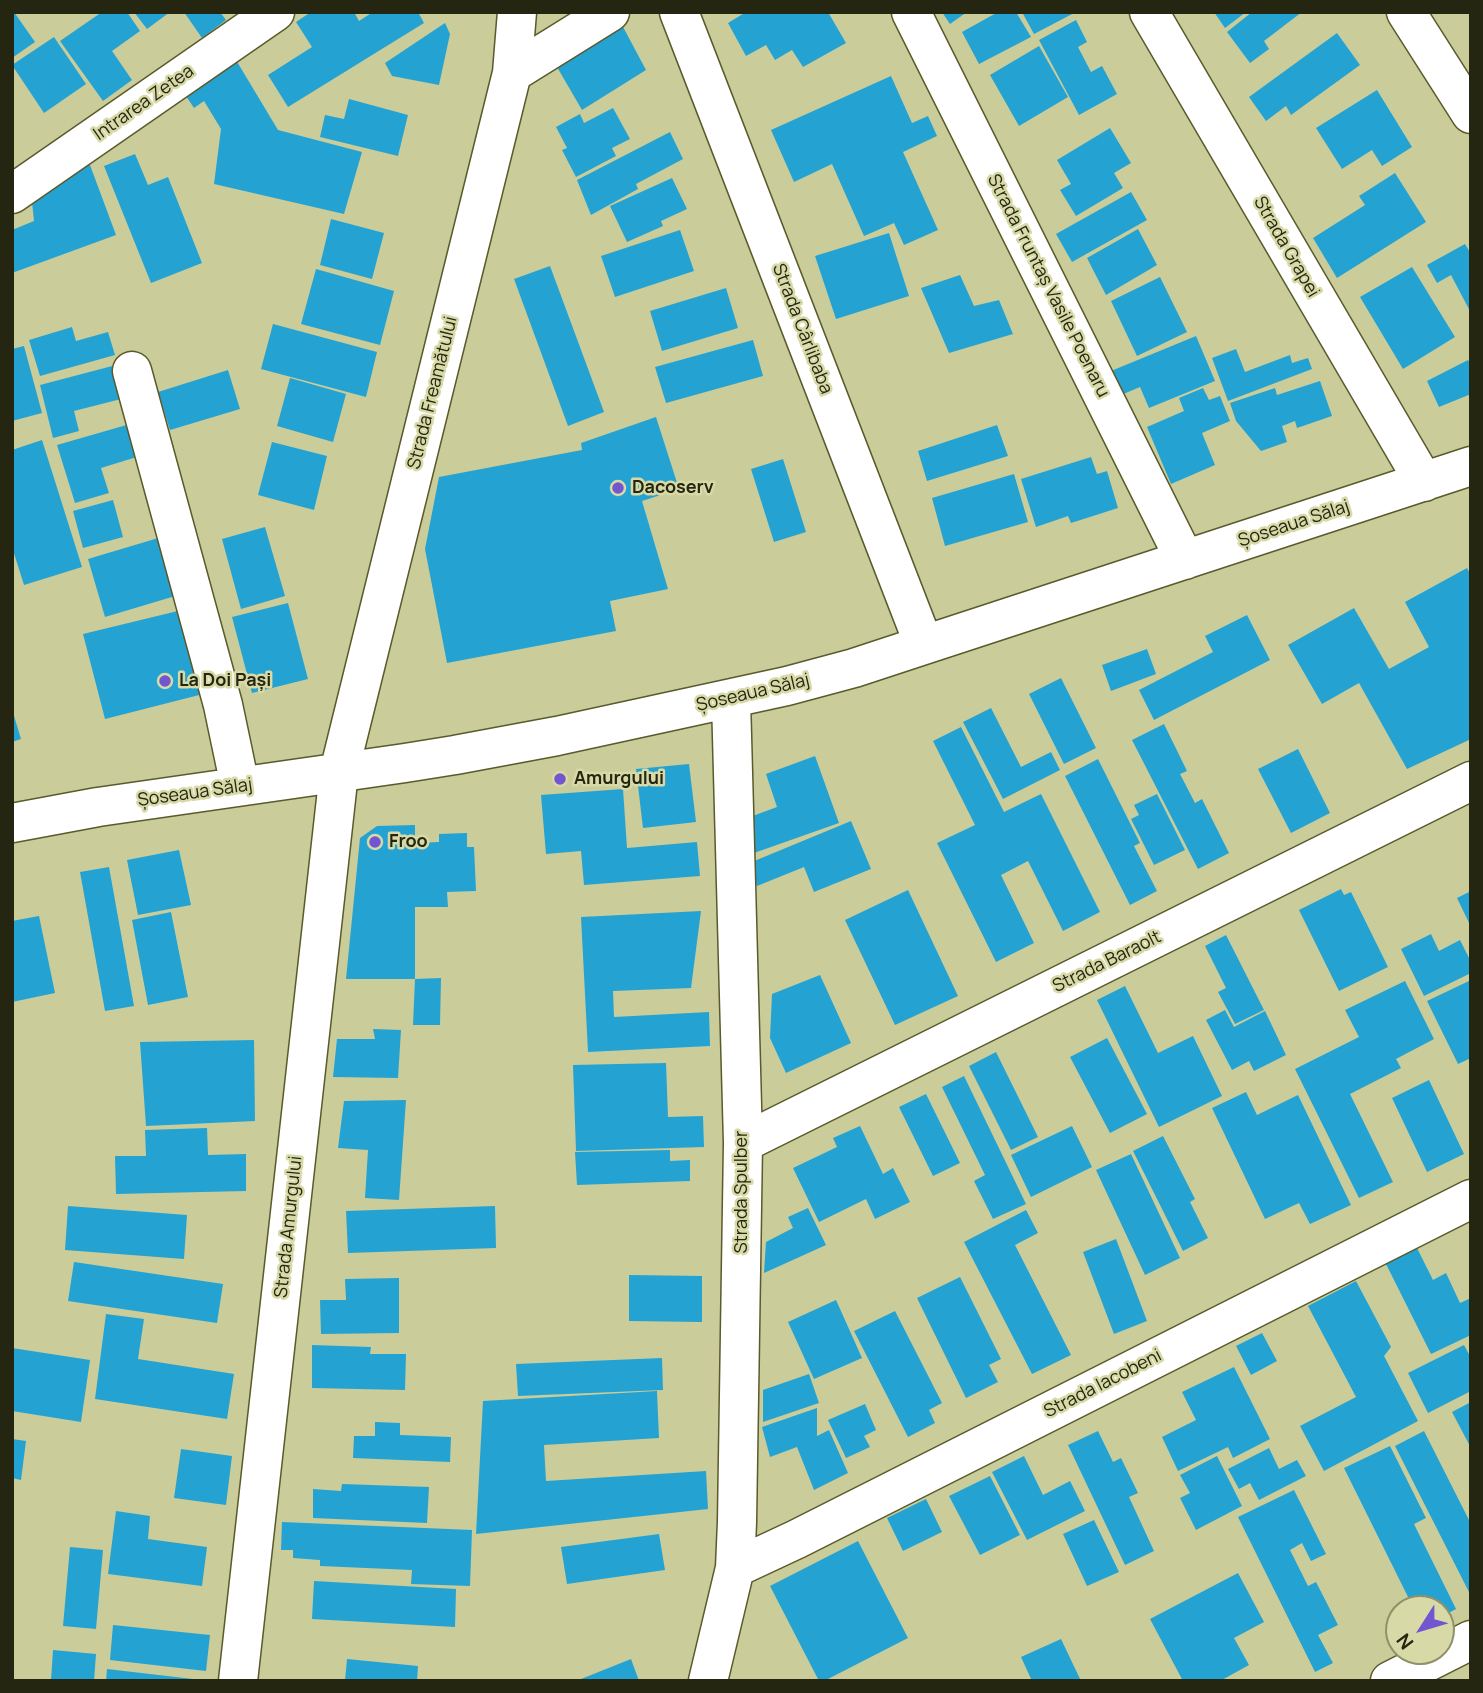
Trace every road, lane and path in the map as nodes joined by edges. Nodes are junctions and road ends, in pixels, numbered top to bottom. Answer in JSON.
{"nodes":[{"id":1,"x":275,"y":12,"type":"edge"},
{"id":2,"x":517,"y":12,"type":"edge"},
{"id":3,"x":610,"y":12,"type":"edge"},
{"id":4,"x":679,"y":12,"type":"edge"},
{"id":5,"x":911,"y":12,"type":"edge"},
{"id":6,"x":1149,"y":12,"type":"edge"},
{"id":7,"x":1406,"y":12,"type":"edge"},
{"id":8,"x":512,"y":72,"type":"junction"},
{"id":9,"x":1471,"y":114,"type":"edge"},
{"id":10,"x":12,"y":194,"type":"edge"},
{"id":11,"x":132,"y":370,"type":"dead end"},
{"id":12,"x":1471,"y":466,"type":"edge"},
{"id":13,"x":1423,"y":482,"type":"junction"},
{"id":14,"x":1185,"y":560,"type":"junction"},
{"id":15,"x":924,"y":645,"type":"junction"},
{"id":16,"x":731,"y":699,"type":"junction"},
{"id":17,"x":339,"y":772,"type":"junction"},
{"id":18,"x":1471,"y":781,"type":"edge"},
{"id":19,"x":240,"y":786,"type":"junction"},
{"id":20,"x":12,"y":823,"type":"edge"},
{"id":21,"x":743,"y":1143,"type":"junction"},
{"id":22,"x":1471,"y":1199,"type":"edge"},
{"id":23,"x":735,"y":1569,"type":"junction"},
{"id":24,"x":1471,"y":1640,"type":"edge"},
{"id":25,"x":238,"y":1681,"type":"edge"},
{"id":26,"x":708,"y":1681,"type":"edge"},
{"id":27,"x":1390,"y":1681,"type":"edge"}],
"edges":[{"from":1,"to":10,"type":"street","name":"Intrarea Zetea"},
{"from":2,"to":8,"type":"street","name":"Strada Freamătului"},
{"from":3,"to":8,"type":"street"},
{"from":4,"to":15,"type":"street","name":"Strada Cârlibaba"},
{"from":5,"to":14,"type":"street","name":"Strada Fruntaș Vasile Poenaru"},
{"from":6,"to":13,"type":"street","name":"Strada Grapei"},
{"from":7,"to":9,"type":"street"},
{"from":8,"to":17,"type":"street","name":"Strada Freamătului"},
{"from":11,"to":19,"type":"street"},
{"from":12,"to":13,"type":"street","name":"Șoseaua Sălaj"},
{"from":13,"to":14,"type":"street","name":"Șoseaua Sălaj"},
{"from":14,"to":15,"type":"street","name":"Șoseaua Sălaj"},
{"from":15,"to":16,"type":"street","name":"Șoseaua Sălaj"},
{"from":16,"to":17,"type":"street","name":"Șoseaua Sălaj"},
{"from":16,"to":21,"type":"street","name":"Strada Spulber"},
{"from":17,"to":19,"type":"street","name":"Șoseaua Sălaj"},
{"from":17,"to":25,"type":"street","name":"Strada Amurgului"},
{"from":18,"to":21,"type":"street","name":"Strada Baraolt"},
{"from":19,"to":20,"type":"street","name":"Șoseaua Sălaj"},
{"from":21,"to":23,"type":"street","name":"Strada Spulber"},
{"from":22,"to":23,"type":"street","name":"Strada Iacobeni"},
{"from":23,"to":26,"type":"street","name":"Strada Spulber"},
{"from":24,"to":27,"type":"street"}]}
